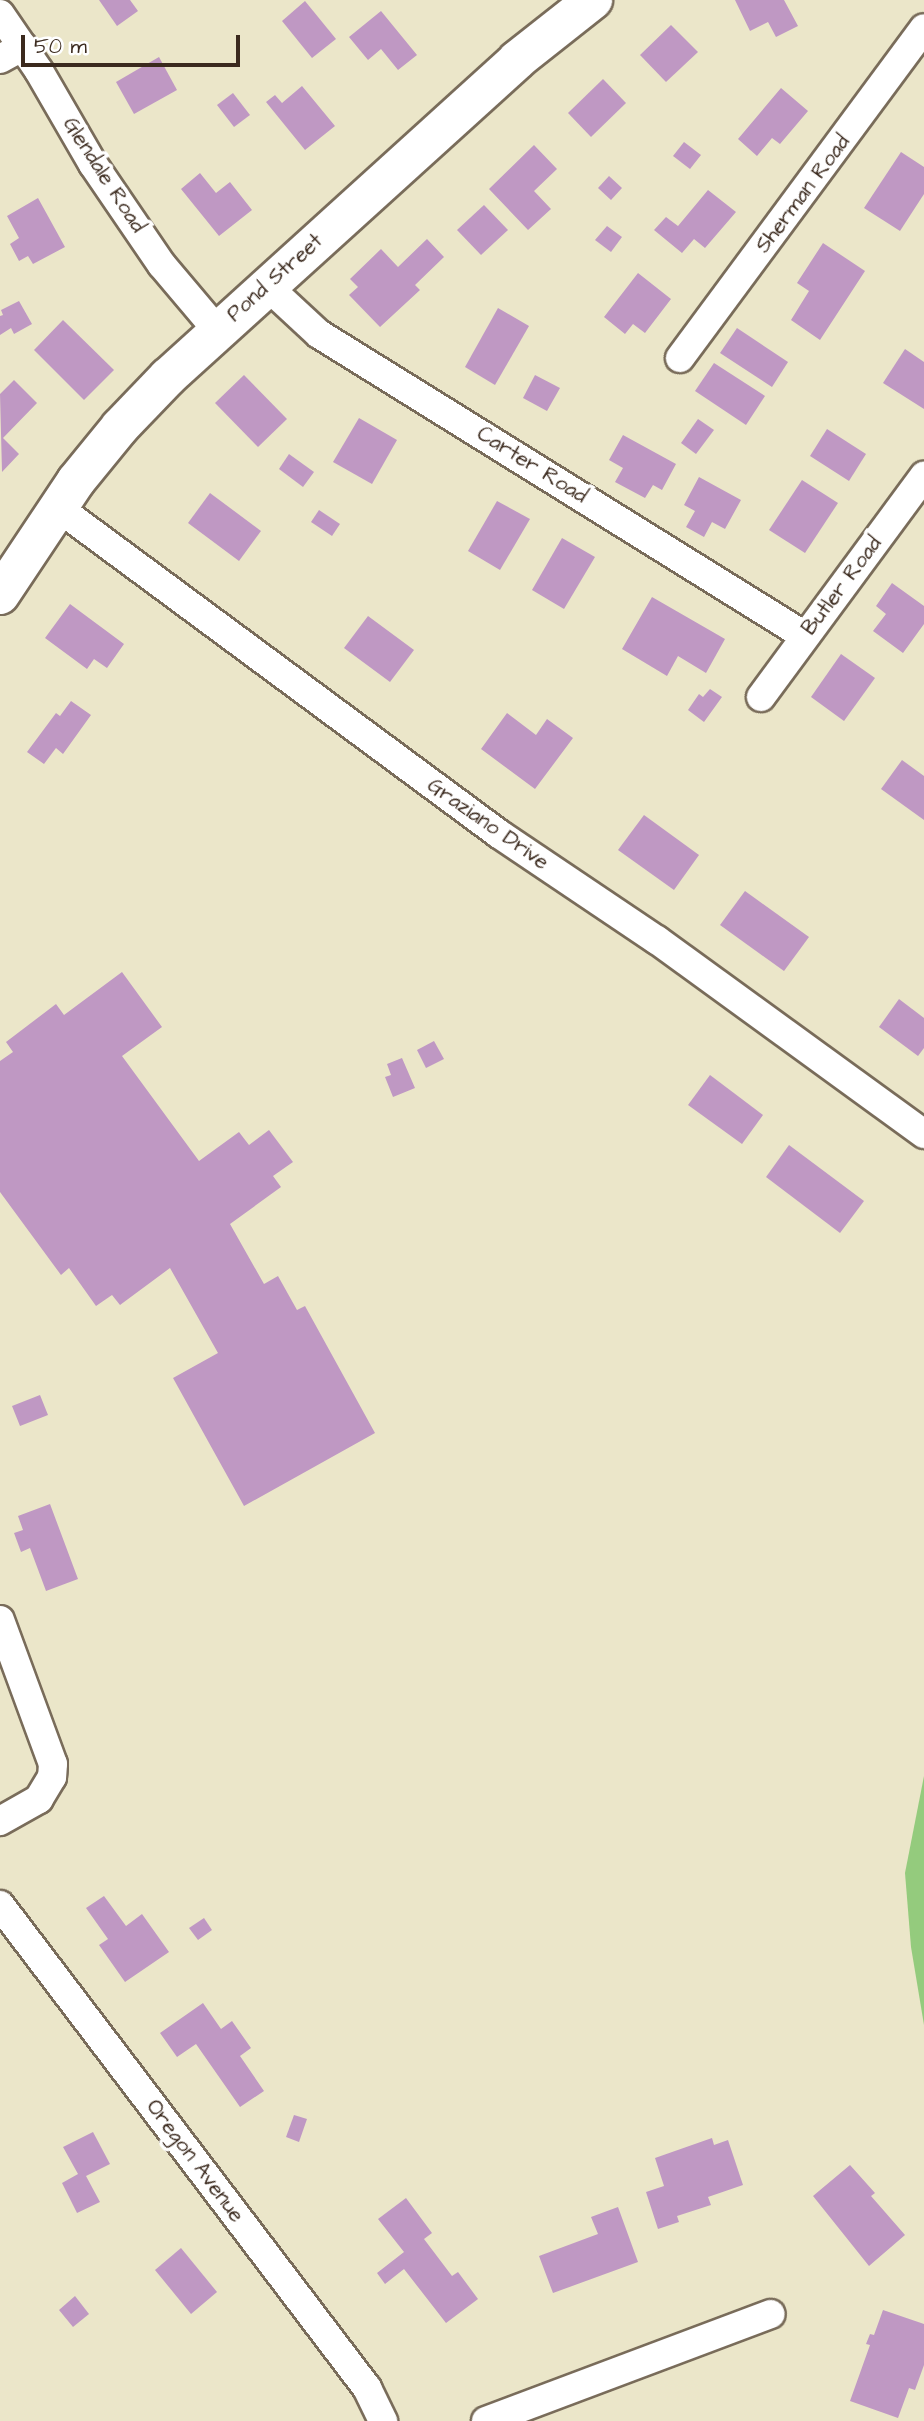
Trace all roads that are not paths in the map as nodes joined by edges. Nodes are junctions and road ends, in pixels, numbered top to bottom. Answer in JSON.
{"nodes":[{"id":1,"x":593,"y":0,"type":"edge"},
{"id":2,"x":0,"y":14,"type":"edge"},
{"id":3,"x":924,"y":28,"type":"edge"},
{"id":4,"x":11,"y":52,"type":"edge"},
{"id":5,"x":266,"y":285,"type":"junction"},
{"id":6,"x":217,"y":330,"type":"junction"},
{"id":7,"x":680,"y":358,"type":"dead end"},
{"id":8,"x":924,"y":476,"type":"edge"},
{"id":9,"x":57,"y":507,"type":"junction"},
{"id":10,"x":0,"y":595,"type":"edge"},
{"id":11,"x":805,"y":636,"type":"junction"},
{"id":12,"x":761,"y":697,"type":"dead end"},
{"id":13,"x":924,"y":1133,"type":"edge"},
{"id":14,"x":0,"y":1620,"type":"edge"},
{"id":15,"x":0,"y":1821,"type":"edge"},
{"id":16,"x":0,"y":1905,"type":"edge"},
{"id":17,"x":771,"y":2314,"type":"dead end"},
{"id":18,"x":383,"y":2421,"type":"edge"},
{"id":19,"x":486,"y":2421,"type":"edge"}],
"edges":[{"from":1,"to":5,"type":"main road","name":"Pond Street"},
{"from":2,"to":4,"type":"street","name":"Glendale Road"},
{"from":3,"to":7,"type":"street","name":"Sherman Road"},
{"from":4,"to":6,"type":"street","name":"Glendale Road"},
{"from":5,"to":6,"type":"main road","name":"Pond Street"},
{"from":5,"to":11,"type":"street","name":"Carter Road"},
{"from":6,"to":9,"type":"main road","name":"Pond Street"},
{"from":8,"to":11,"type":"street","name":"Butler Road"},
{"from":9,"to":10,"type":"main road","name":"Pond Street"},
{"from":9,"to":13,"type":"street","name":"Graziano Drive"},
{"from":11,"to":12,"type":"street","name":"Butler Road"},
{"from":14,"to":15,"type":"street"},
{"from":16,"to":18,"type":"street","name":"Oregon Avenue"},
{"from":17,"to":19,"type":"street"}]}
